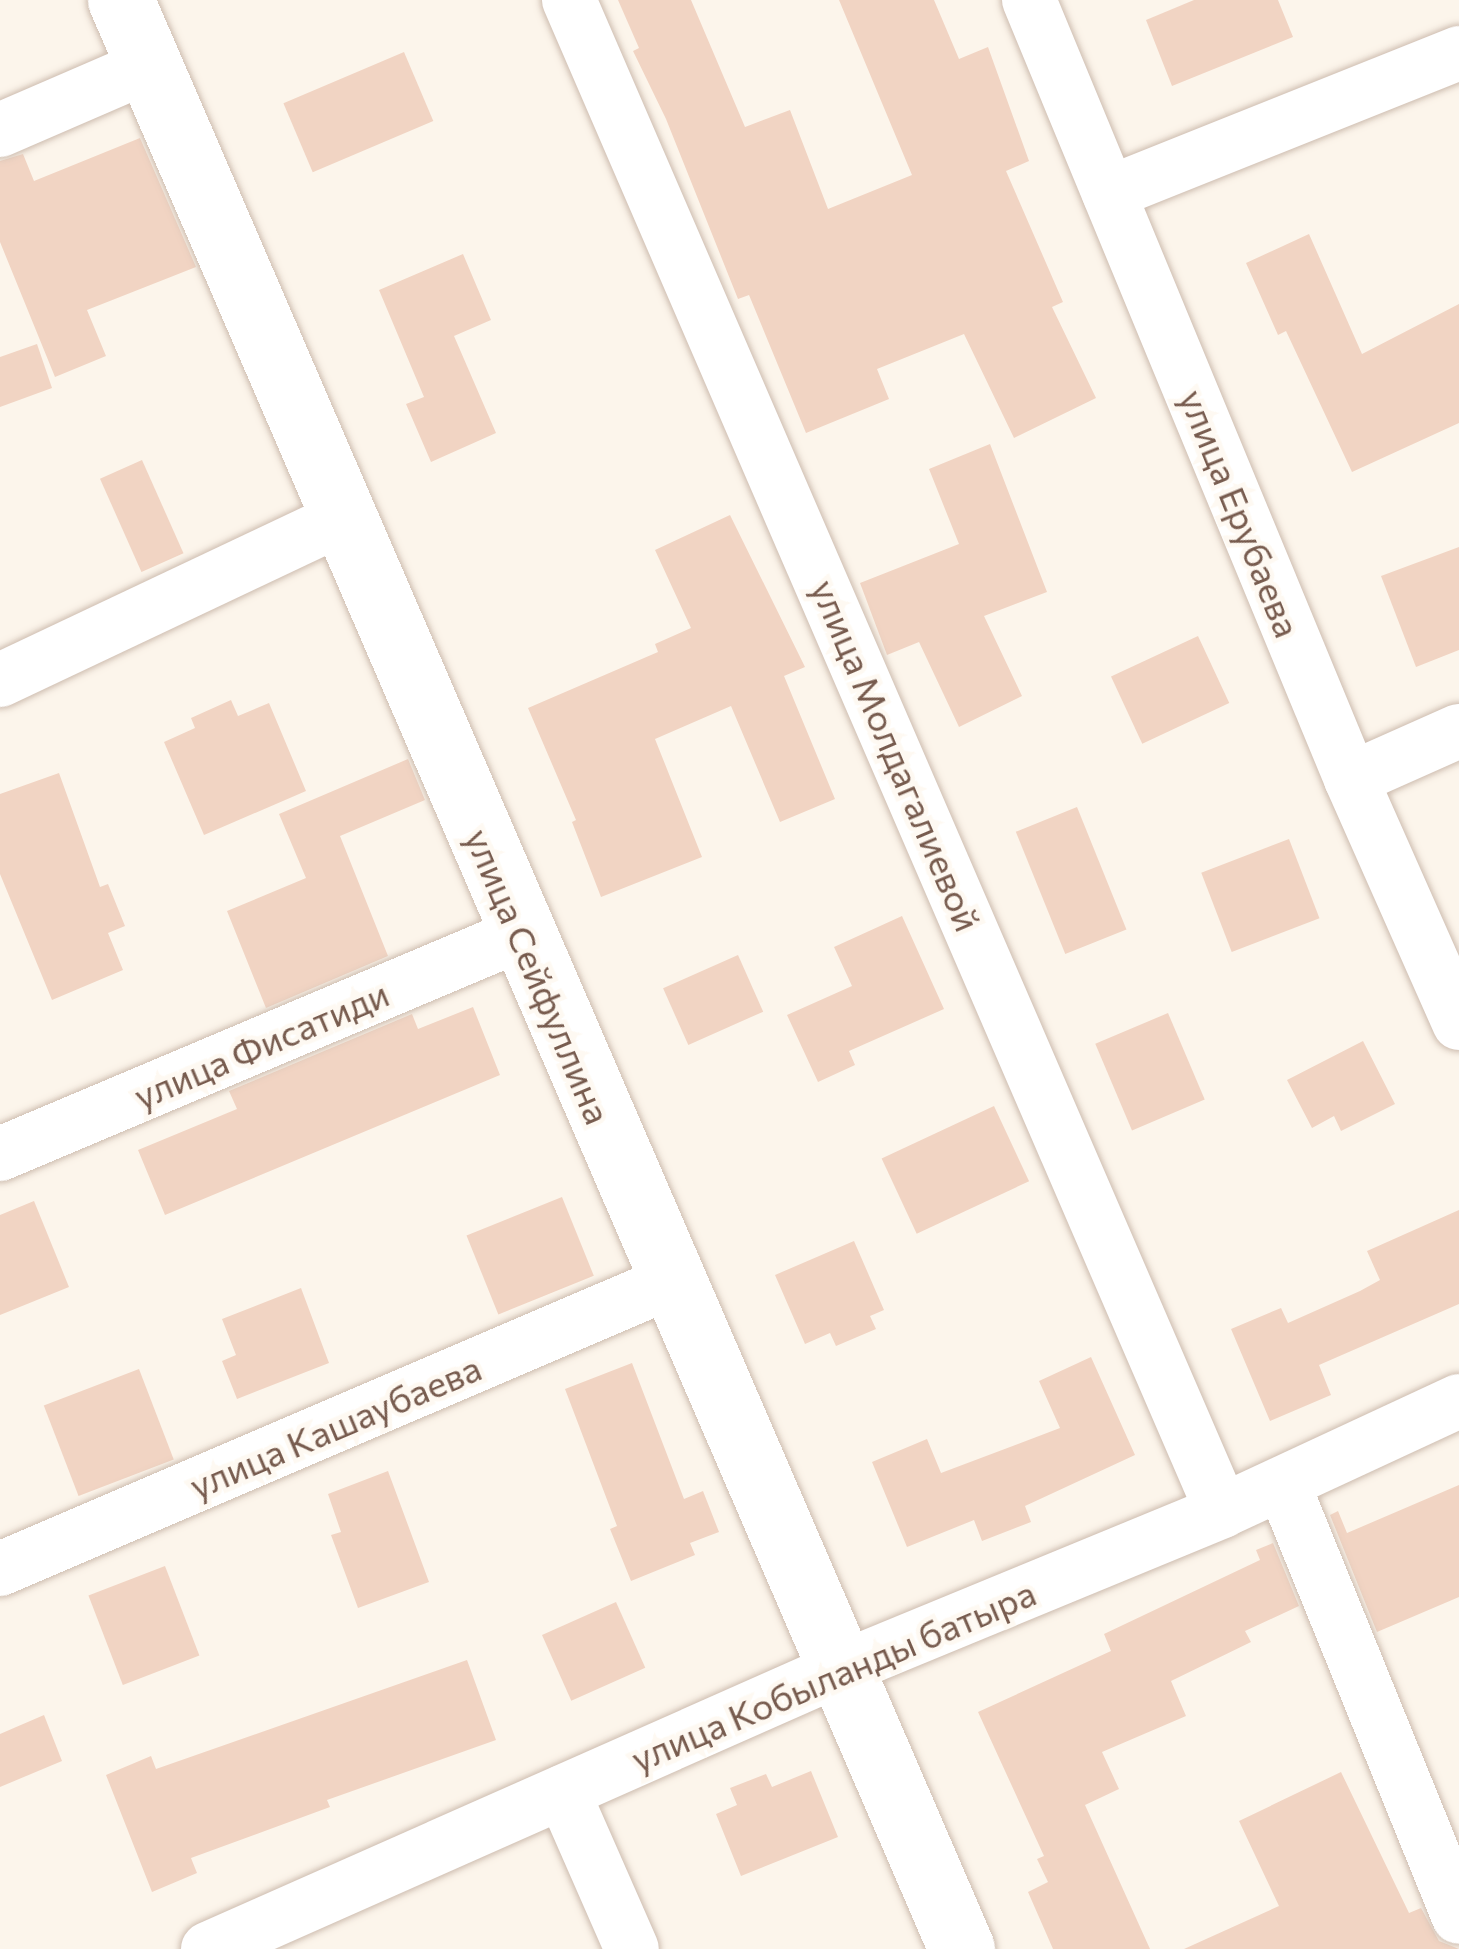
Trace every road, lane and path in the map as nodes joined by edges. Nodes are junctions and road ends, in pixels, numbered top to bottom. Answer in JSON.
{"nodes":[{"id":1,"x":121,"y":0,"type":"edge"},
{"id":2,"x":569,"y":0,"type":"edge"},
{"id":3,"x":1029,"y":0,"type":"edge"},
{"id":4,"x":1459,"y":53,"type":"edge"},
{"id":5,"x":150,"y":64,"type":"junction"},
{"id":6,"x":0,"y":130,"type":"edge"},
{"id":7,"x":1108,"y":193,"type":"junction"},
{"id":8,"x":341,"y":519,"type":"junction"},
{"id":9,"x":0,"y":680,"type":"edge"},
{"id":10,"x":1459,"y":731,"type":"edge"},
{"id":11,"x":1351,"y":778,"type":"junction"},
{"id":12,"x":521,"y":934,"type":"junction"},
{"id":13,"x":1459,"y":1023,"type":"edge"},
{"id":14,"x":0,"y":1154,"type":"edge"},
{"id":15,"x":670,"y":1282,"type":"junction"},
{"id":16,"x":1459,"y":1401,"type":"edge"},
{"id":17,"x":1283,"y":1484,"type":"junction"},
{"id":18,"x":1222,"y":1511,"type":"junction"},
{"id":19,"x":0,"y":1569,"type":"edge"},
{"id":20,"x":842,"y":1668,"type":"junction"},
{"id":21,"x":562,"y":1792,"type":"junction"},
{"id":22,"x":1459,"y":1917,"type":"edge"},
{"id":23,"x":208,"y":1949,"type":"edge"},
{"id":24,"x":632,"y":1949,"type":"edge"},
{"id":25,"x":962,"y":1949,"type":"edge"}],
"edges":[{"from":1,"to":5,"type":"main road","name":"улица Сейфуллина"},
{"from":2,"to":18,"type":"street","name":"улица Молдагалиевой"},
{"from":3,"to":7,"type":"street","name":"улица Ерубаева"},
{"from":4,"to":7,"type":"street"},
{"from":5,"to":6,"type":"street"},
{"from":5,"to":8,"type":"main road","name":"улица Сейфуллина"},
{"from":7,"to":11,"type":"street","name":"улица Ерубаева"},
{"from":8,"to":9,"type":"street"},
{"from":8,"to":12,"type":"main road","name":"улица Сейфуллина"},
{"from":10,"to":11,"type":"street"},
{"from":11,"to":13,"type":"street","name":"улица Ерубаева"},
{"from":12,"to":14,"type":"street","name":"улица Фисатиди"},
{"from":12,"to":15,"type":"main road","name":"улица Сейфуллина"},
{"from":15,"to":19,"type":"street","name":"улица Кашаубаева"},
{"from":15,"to":20,"type":"main road","name":"улица Сейфуллина"},
{"from":16,"to":17,"type":"street","name":"улица Кобыланды батыра"},
{"from":17,"to":18,"type":"street","name":"улица Кобыланды батыра"},
{"from":17,"to":22,"type":"street"},
{"from":18,"to":20,"type":"street","name":"улица Кобыланды батыра"},
{"from":20,"to":21,"type":"street","name":"улица Кобыланды батыра"},
{"from":20,"to":25,"type":"main road","name":"улица Сейфуллина"},
{"from":21,"to":23,"type":"street","name":"улица Кобыланды батыра"},
{"from":21,"to":24,"type":"street"}]}
